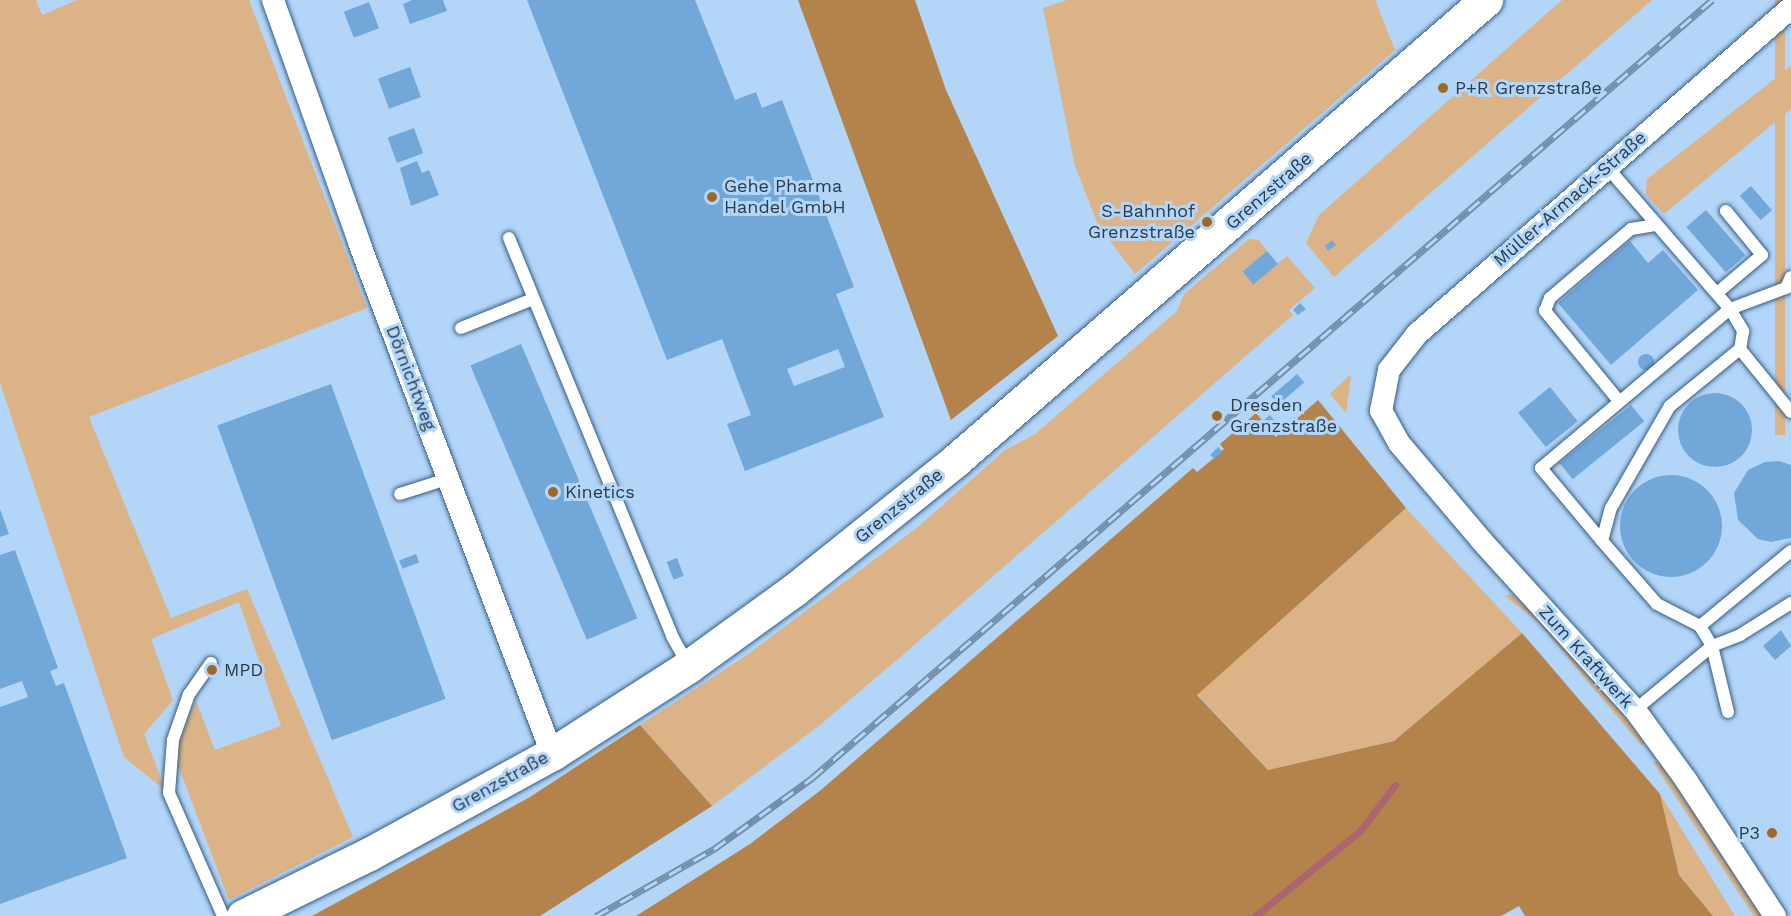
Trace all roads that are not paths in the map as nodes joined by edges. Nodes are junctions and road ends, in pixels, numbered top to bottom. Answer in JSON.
{"nodes":[{"id":1,"x":273,"y":0,"type":"edge"},
{"id":2,"x":1486,"y":0,"type":"edge"},
{"id":3,"x":1791,"y":8,"type":"edge"},
{"id":4,"x":1606,"y":167,"type":"junction"},
{"id":5,"x":1726,"y":211,"type":"dead end"},
{"id":6,"x":1657,"y":225,"type":"junction"},
{"id":7,"x":508,"y":238,"type":"dead end"},
{"id":8,"x":1791,"y":277,"type":"edge"},
{"id":9,"x":1717,"y":293,"type":"junction"},
{"id":10,"x":533,"y":299,"type":"junction"},
{"id":11,"x":1730,"y":309,"type":"junction"},
{"id":12,"x":461,"y":328,"type":"dead end"},
{"id":13,"x":1740,"y":349,"type":"junction"},
{"id":14,"x":1619,"y":401,"type":"junction"},
{"id":15,"x":1381,"y":411,"type":"joint"},
{"id":16,"x":1791,"y":412,"type":"edge"},
{"id":17,"x":450,"y":478,"type":"junction"},
{"id":18,"x":400,"y":494,"type":"dead end"},
{"id":19,"x":1602,"y":541,"type":"junction"},
{"id":20,"x":1791,"y":551,"type":"edge"},
{"id":21,"x":1791,"y":603,"type":"edge"},
{"id":22,"x":1700,"y":626,"type":"junction"},
{"id":23,"x":1712,"y":646,"type":"junction"},
{"id":24,"x":211,"y":663,"type":"dead end"},
{"id":25,"x":689,"y":666,"type":"junction"},
{"id":26,"x":1635,"y":710,"type":"junction"},
{"id":27,"x":1728,"y":712,"type":"dead end"},
{"id":28,"x":552,"y":754,"type":"junction"},
{"id":29,"x":223,"y":916,"type":"edge"},
{"id":30,"x":243,"y":916,"type":"edge"},
{"id":31,"x":1775,"y":916,"type":"edge"}],
"edges":[{"from":1,"to":17,"type":"street","name":"Dörnichtweg"},
{"from":2,"to":25,"type":"main road","name":"Grenzstraße"},
{"from":3,"to":4,"type":"street","name":"Müller-Armack-Straße"},
{"from":4,"to":6,"type":"lane"},
{"from":4,"to":15,"type":"street","name":"Müller-Armack-Straße"},
{"from":5,"to":9,"type":"lane"},
{"from":6,"to":9,"type":"lane"},
{"from":6,"to":14,"type":"lane"},
{"from":7,"to":10,"type":"lane"},
{"from":8,"to":11,"type":"lane"},
{"from":9,"to":11,"type":"lane"},
{"from":10,"to":12,"type":"lane"},
{"from":10,"to":25,"type":"lane"},
{"from":11,"to":13,"type":"lane"},
{"from":11,"to":14,"type":"lane"},
{"from":13,"to":16,"type":"lane"},
{"from":13,"to":19,"type":"lane"},
{"from":14,"to":19,"type":"lane"},
{"from":15,"to":26,"type":"street","name":"Zum Kraftwerk"},
{"from":17,"to":18,"type":"lane"},
{"from":17,"to":28,"type":"street","name":"Dörnichtweg"},
{"from":19,"to":22,"type":"lane"},
{"from":20,"to":22,"type":"lane"},
{"from":21,"to":23,"type":"lane"},
{"from":22,"to":23,"type":"lane"},
{"from":23,"to":26,"type":"lane"},
{"from":23,"to":27,"type":"lane"},
{"from":24,"to":29,"type":"lane"},
{"from":25,"to":28,"type":"main road","name":"Grenzstraße"},
{"from":26,"to":31,"type":"street","name":"Zum Kraftwerk"},
{"from":28,"to":30,"type":"main road","name":"Grenzstraße"}]}
